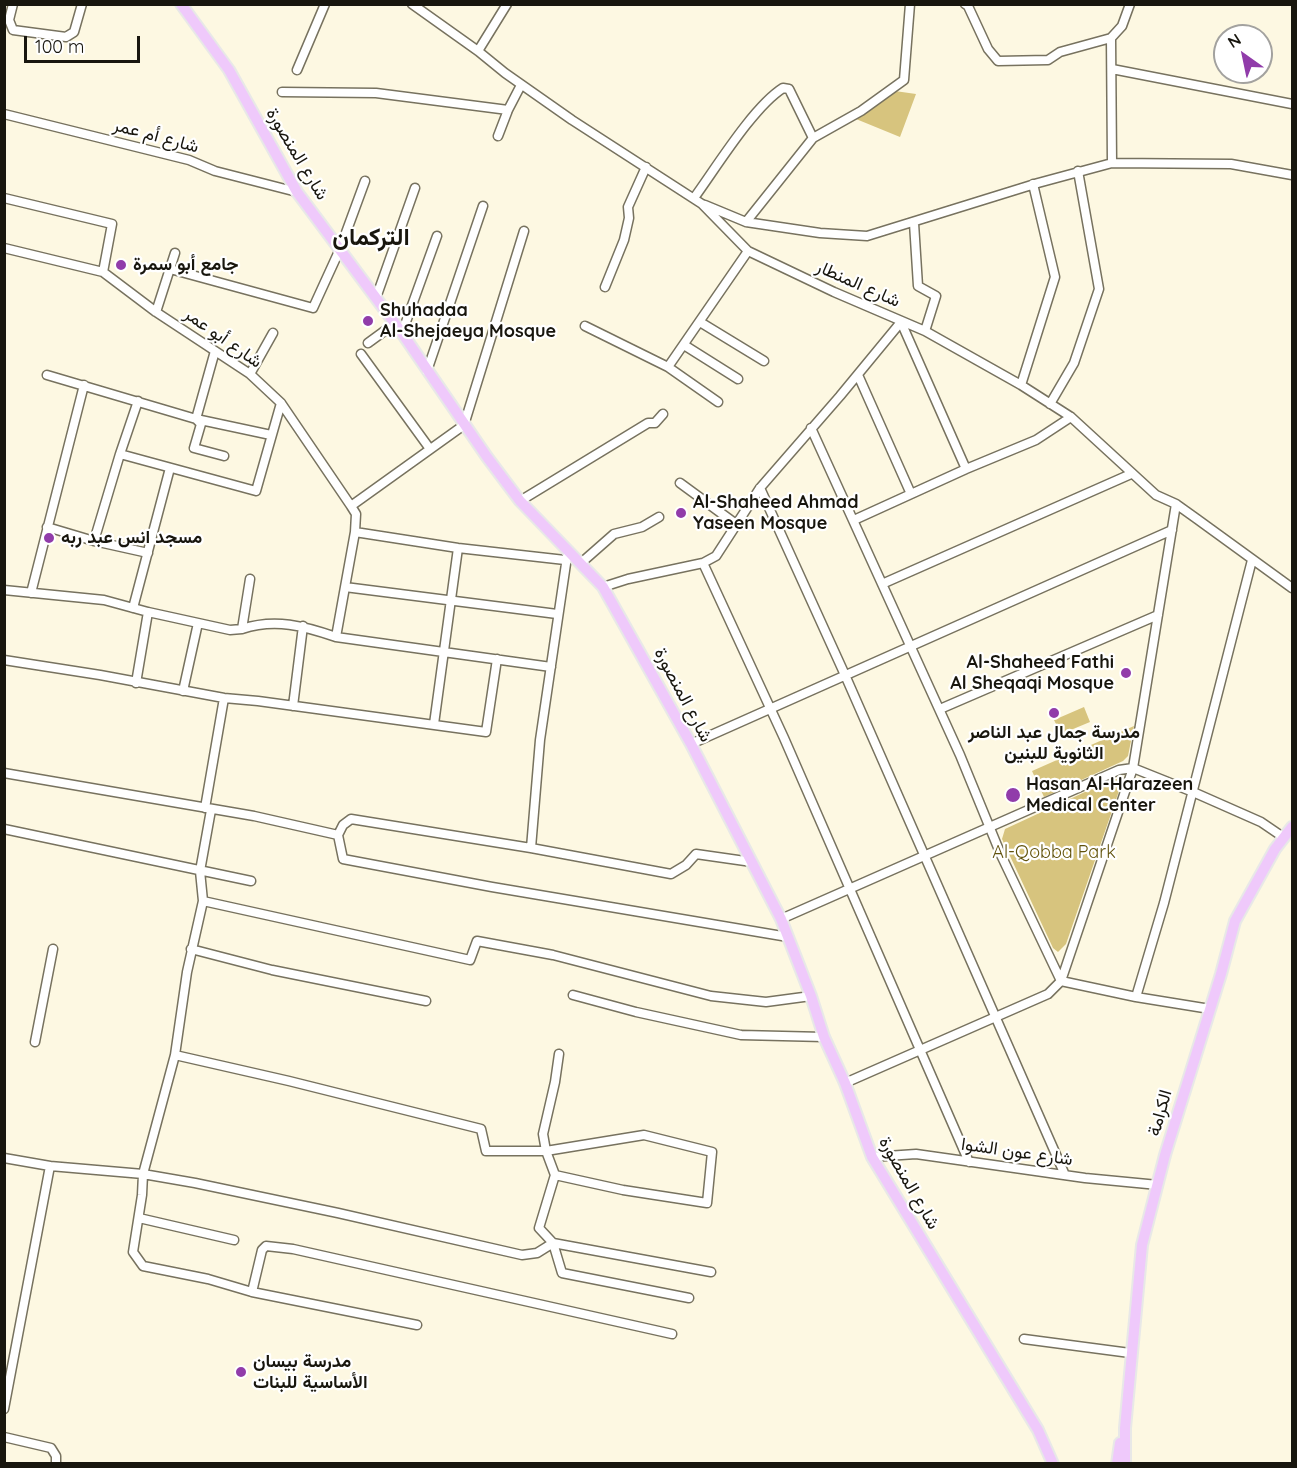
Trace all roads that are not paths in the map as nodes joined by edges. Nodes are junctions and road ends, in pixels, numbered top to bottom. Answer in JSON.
{"nodes":[{"id":1,"x":13,"y":4,"type":"edge"},
{"id":2,"x":82,"y":4,"type":"edge"},
{"id":3,"x":181,"y":4,"type":"edge"},
{"id":4,"x":325,"y":4,"type":"edge"},
{"id":5,"x":412,"y":4,"type":"edge"},
{"id":6,"x":507,"y":4,"type":"edge"},
{"id":7,"x":910,"y":4,"type":"edge"},
{"id":8,"x":965,"y":4,"type":"edge"},
{"id":9,"x":1130,"y":4,"type":"edge"},
{"id":10,"x":1112,"y":38,"type":"junction"},
{"id":11,"x":478,"y":51,"type":"junction"},
{"id":12,"x":1112,"y":69,"type":"junction"},
{"id":13,"x":297,"y":70,"type":"dead end"},
{"id":14,"x":521,"y":85,"type":"junction"},
{"id":15,"x":282,"y":92,"type":"dead end"},
{"id":16,"x":1293,"y":104,"type":"edge"},
{"id":17,"x":508,"y":110,"type":"junction"},
{"id":18,"x":4,"y":114,"type":"edge"},
{"id":19,"x":498,"y":136,"type":"dead end"},
{"id":20,"x":813,"y":138,"type":"junction"},
{"id":21,"x":1112,"y":163,"type":"junction"},
{"id":22,"x":646,"y":167,"type":"junction"},
{"id":23,"x":1078,"y":171,"type":"junction"},
{"id":24,"x":1293,"y":175,"type":"edge"},
{"id":25,"x":365,"y":181,"type":"dead end"},
{"id":26,"x":1033,"y":184,"type":"junction"},
{"id":27,"x":416,"y":188,"type":"dead end"},
{"id":28,"x":297,"y":192,"type":"junction"},
{"id":29,"x":4,"y":198,"type":"edge"},
{"id":30,"x":694,"y":198,"type":"junction"},
{"id":31,"x":702,"y":204,"type":"junction"},
{"id":32,"x":483,"y":206,"type":"dead end"},
{"id":33,"x":746,"y":222,"type":"junction"},
{"id":34,"x":914,"y":223,"type":"junction"},
{"id":35,"x":524,"y":231,"type":"dead end"},
{"id":36,"x":436,"y":236,"type":"dead end"},
{"id":37,"x":4,"y":248,"type":"edge"},
{"id":38,"x":340,"y":249,"type":"junction"},
{"id":39,"x":748,"y":250,"type":"junction"},
{"id":40,"x":175,"y":253,"type":"dead end"},
{"id":41,"x":170,"y":269,"type":"junction"},
{"id":42,"x":103,"y":272,"type":"junction"},
{"id":43,"x":605,"y":287,"type":"dead end"},
{"id":44,"x":376,"y":298,"type":"junction"},
{"id":45,"x":156,"y":312,"type":"junction"},
{"id":46,"x":700,"y":322,"type":"junction"},
{"id":47,"x":901,"y":322,"type":"junction"},
{"id":48,"x":394,"y":324,"type":"junction"},
{"id":49,"x":585,"y":326,"type":"dead end"},
{"id":50,"x":925,"y":331,"type":"junction"},
{"id":51,"x":273,"y":333,"type":"dead end"},
{"id":52,"x":402,"y":333,"type":"junction"},
{"id":53,"x":368,"y":343,"type":"dead end"},
{"id":54,"x":684,"y":345,"type":"junction"},
{"id":55,"x":215,"y":351,"type":"junction"},
{"id":56,"x":361,"y":354,"type":"dead end"},
{"id":57,"x":764,"y":361,"type":"dead end"},
{"id":58,"x":668,"y":367,"type":"junction"},
{"id":59,"x":427,"y":372,"type":"junction"},
{"id":60,"x":250,"y":374,"type":"junction"},
{"id":61,"x":47,"y":375,"type":"dead end"},
{"id":62,"x":858,"y":375,"type":"junction"},
{"id":63,"x":738,"y":379,"type":"dead end"},
{"id":64,"x":1021,"y":385,"type":"junction"},
{"id":65,"x":84,"y":386,"type":"junction"},
{"id":66,"x":138,"y":401,"type":"junction"},
{"id":67,"x":718,"y":402,"type":"dead end"},
{"id":68,"x":281,"y":404,"type":"junction"},
{"id":69,"x":1050,"y":404,"type":"junction"},
{"id":70,"x":663,"y":414,"type":"dead end"},
{"id":71,"x":1071,"y":417,"type":"junction"},
{"id":72,"x":196,"y":419,"type":"junction"},
{"id":73,"x":464,"y":425,"type":"junction"},
{"id":74,"x":812,"y":429,"type":"junction"},
{"id":75,"x":271,"y":435,"type":"junction"},
{"id":76,"x":430,"y":449,"type":"junction"},
{"id":77,"x":120,"y":454,"type":"junction"},
{"id":78,"x":224,"y":456,"type":"dead end"},
{"id":79,"x":170,"y":468,"type":"junction"},
{"id":80,"x":966,"y":469,"type":"junction"},
{"id":81,"x":1131,"y":474,"type":"junction"},
{"id":82,"x":680,"y":483,"type":"dead end"},
{"id":83,"x":760,"y":488,"type":"junction"},
{"id":84,"x":911,"y":494,"type":"junction"},
{"id":85,"x":520,"y":501,"type":"junction"},
{"id":86,"x":1176,"y":504,"type":"junction"},
{"id":87,"x":351,"y":506,"type":"junction"},
{"id":88,"x":659,"y":516,"type":"dead end"},
{"id":89,"x":854,"y":520,"type":"junction"},
{"id":90,"x":736,"y":524,"type":"junction"},
{"id":91,"x":47,"y":527,"type":"junction"},
{"id":92,"x":1172,"y":530,"type":"junction"},
{"id":93,"x":355,"y":532,"type":"junction"},
{"id":94,"x":94,"y":541,"type":"junction"},
{"id":95,"x":458,"y":549,"type":"junction"},
{"id":96,"x":148,"y":553,"type":"junction"},
{"id":97,"x":567,"y":555,"type":"junction"},
{"id":98,"x":1252,"y":560,"type":"junction"},
{"id":99,"x":581,"y":563,"type":"junction"},
{"id":100,"x":703,"y":563,"type":"junction"},
{"id":101,"x":250,"y":579,"type":"dead end"},
{"id":102,"x":882,"y":584,"type":"junction"},
{"id":103,"x":345,"y":587,"type":"junction"},
{"id":104,"x":603,"y":587,"type":"junction"},
{"id":105,"x":1293,"y":588,"type":"edge"},
{"id":106,"x":4,"y":590,"type":"edge"},
{"id":107,"x":31,"y":592,"type":"junction"},
{"id":108,"x":451,"y":600,"type":"junction"},
{"id":109,"x":133,"y":608,"type":"junction"},
{"id":110,"x":148,"y":612,"type":"junction"},
{"id":111,"x":557,"y":614,"type":"junction"},
{"id":112,"x":1158,"y":615,"type":"junction"},
{"id":113,"x":198,"y":623,"type":"junction"},
{"id":114,"x":303,"y":626,"type":"junction"},
{"id":115,"x":242,"y":628,"type":"junction"},
{"id":116,"x":336,"y":637,"type":"junction"},
{"id":117,"x":910,"y":647,"type":"junction"},
{"id":118,"x":444,"y":651,"type":"junction"},
{"id":119,"x":497,"y":659,"type":"junction"},
{"id":120,"x":4,"y":660,"type":"edge"},
{"id":121,"x":551,"y":667,"type":"junction"},
{"id":122,"x":845,"y":675,"type":"junction"},
{"id":123,"x":136,"y":683,"type":"junction"},
{"id":124,"x":183,"y":691,"type":"junction"},
{"id":125,"x":224,"y":698,"type":"junction"},
{"id":126,"x":293,"y":706,"type":"junction"},
{"id":127,"x":770,"y":708,"type":"junction"},
{"id":128,"x":939,"y":709,"type":"junction"},
{"id":129,"x":434,"y":724,"type":"junction"},
{"id":130,"x":691,"y":744,"type":"junction"},
{"id":131,"x":1133,"y":768,"type":"junction"},
{"id":132,"x":4,"y":773,"type":"edge"},
{"id":133,"x":1193,"y":792,"type":"junction"},
{"id":134,"x":208,"y":809,"type":"junction"},
{"id":135,"x":1293,"y":827,"type":"edge"},
{"id":136,"x":989,"y":828,"type":"junction"},
{"id":137,"x":4,"y":829,"type":"edge"},
{"id":138,"x":338,"y":835,"type":"junction"},
{"id":139,"x":1283,"y":837,"type":"junction"},
{"id":140,"x":531,"y":848,"type":"junction"},
{"id":141,"x":925,"y":857,"type":"junction"},
{"id":142,"x":752,"y":862,"type":"junction"},
{"id":143,"x":200,"y":872,"type":"junction"},
{"id":144,"x":251,"y":881,"type":"dead end"},
{"id":145,"x":849,"y":889,"type":"junction"},
{"id":146,"x":203,"y":901,"type":"junction"},
{"id":147,"x":781,"y":919,"type":"junction"},
{"id":148,"x":788,"y":937,"type":"junction"},
{"id":149,"x":53,"y":949,"type":"dead end"},
{"id":150,"x":191,"y":949,"type":"junction"},
{"id":151,"x":1061,"y":981,"type":"junction"},
{"id":152,"x":573,"y":995,"type":"dead end"},
{"id":153,"x":811,"y":996,"type":"junction"},
{"id":154,"x":1136,"y":998,"type":"junction"},
{"id":155,"x":426,"y":1001,"type":"dead end"},
{"id":156,"x":1210,"y":1009,"type":"junction"},
{"id":157,"x":996,"y":1016,"type":"junction"},
{"id":158,"x":824,"y":1037,"type":"junction"},
{"id":159,"x":35,"y":1042,"type":"dead end"},
{"id":160,"x":919,"y":1049,"type":"junction"},
{"id":161,"x":559,"y":1054,"type":"dead end"},
{"id":162,"x":175,"y":1055,"type":"junction"},
{"id":163,"x":845,"y":1083,"type":"junction"},
{"id":164,"x":546,"y":1151,"type":"junction"},
{"id":165,"x":872,"y":1157,"type":"junction"},
{"id":166,"x":4,"y":1158,"type":"edge"},
{"id":167,"x":969,"y":1162,"type":"junction"},
{"id":168,"x":50,"y":1166,"type":"junction"},
{"id":169,"x":143,"y":1174,"type":"junction"},
{"id":170,"x":555,"y":1175,"type":"junction"},
{"id":171,"x":1065,"y":1175,"type":"junction"},
{"id":172,"x":1158,"y":1185,"type":"junction"},
{"id":173,"x":139,"y":1218,"type":"junction"},
{"id":174,"x":234,"y":1240,"type":"dead end"},
{"id":175,"x":553,"y":1243,"type":"junction"},
{"id":176,"x":711,"y":1272,"type":"dead end"},
{"id":177,"x":252,"y":1292,"type":"junction"},
{"id":178,"x":689,"y":1298,"type":"dead end"},
{"id":179,"x":417,"y":1325,"type":"dead end"},
{"id":180,"x":672,"y":1334,"type":"dead end"},
{"id":181,"x":1024,"y":1339,"type":"dead end"},
{"id":182,"x":1130,"y":1353,"type":"junction"},
{"id":183,"x":4,"y":1409,"type":"edge"},
{"id":184,"x":1125,"y":1428,"type":"junction"},
{"id":185,"x":4,"y":1437,"type":"edge"},
{"id":186,"x":56,"y":1464,"type":"edge"},
{"id":187,"x":1053,"y":1464,"type":"edge"},
{"id":188,"x":1118,"y":1464,"type":"edge"},
{"id":189,"x":1125,"y":1464,"type":"edge"}],
"edges":[{"from":1,"to":2,"type":"street"},
{"from":3,"to":28,"type":"main road","name":"شارع المنصورة"},
{"from":4,"to":13,"type":"street"},
{"from":5,"to":11,"type":"street","name":"شارع المنطار"},
{"from":6,"to":11,"type":"street"},
{"from":7,"to":20,"type":"street"},
{"from":8,"to":10,"type":"street"},
{"from":9,"to":10,"type":"street"},
{"from":10,"to":12,"type":"street"},
{"from":11,"to":14,"type":"street","name":"شارع المنطار"},
{"from":12,"to":16,"type":"street"},
{"from":12,"to":21,"type":"street"},
{"from":14,"to":17,"type":"street"},
{"from":14,"to":22,"type":"street","name":"شارع المنطار"},
{"from":15,"to":17,"type":"street"},
{"from":17,"to":19,"type":"street"},
{"from":18,"to":28,"type":"street","name":"شارع أم عمر"},
{"from":20,"to":30,"type":"street"},
{"from":20,"to":33,"type":"street"},
{"from":21,"to":23,"type":"street"},
{"from":21,"to":24,"type":"street"},
{"from":22,"to":30,"type":"street","name":"شارع المنطار"},
{"from":22,"to":43,"type":"street"},
{"from":23,"to":26,"type":"street"},
{"from":23,"to":69,"type":"street"},
{"from":25,"to":38,"type":"street"},
{"from":26,"to":34,"type":"street"},
{"from":26,"to":64,"type":"street"},
{"from":27,"to":44,"type":"street"},
{"from":28,"to":38,"type":"main road","name":"شارع المنصورة"},
{"from":29,"to":42,"type":"street"},
{"from":30,"to":31,"type":"street","name":"شارع المنطار"},
{"from":31,"to":33,"type":"street"},
{"from":31,"to":39,"type":"street","name":"شارع المنطار"},
{"from":32,"to":59,"type":"street"},
{"from":33,"to":34,"type":"street"},
{"from":34,"to":50,"type":"street"},
{"from":35,"to":73,"type":"street"},
{"from":36,"to":52,"type":"street"},
{"from":37,"to":42,"type":"street","name":"شارع أبو عمر"},
{"from":38,"to":41,"type":"street"},
{"from":38,"to":44,"type":"main road","name":"شارع المنصورة"},
{"from":39,"to":46,"type":"street"},
{"from":39,"to":47,"type":"street","name":"شارع المنطار"},
{"from":40,"to":41,"type":"street"},
{"from":41,"to":45,"type":"street"},
{"from":42,"to":45,"type":"street","name":"شارع أبو عمر"},
{"from":44,"to":48,"type":"main road","name":"شارع المنصورة"},
{"from":45,"to":55,"type":"street","name":"شارع أبو عمر"},
{"from":46,"to":54,"type":"street"},
{"from":46,"to":57,"type":"street"},
{"from":47,"to":50,"type":"street","name":"شارع المنطار"},
{"from":47,"to":62,"type":"street"},
{"from":47,"to":80,"type":"street"},
{"from":48,"to":52,"type":"main road","name":"شارع المنصورة"},
{"from":48,"to":53,"type":"street"},
{"from":49,"to":58,"type":"street"},
{"from":50,"to":64,"type":"street","name":"شارع المنطار"},
{"from":51,"to":60,"type":"street"},
{"from":52,"to":59,"type":"main road","name":"شارع المنصورة"},
{"from":54,"to":58,"type":"street"},
{"from":54,"to":63,"type":"street"},
{"from":55,"to":60,"type":"street","name":"شارع أبو عمر"},
{"from":55,"to":72,"type":"street"},
{"from":56,"to":76,"type":"street"},
{"from":58,"to":67,"type":"street"},
{"from":59,"to":73,"type":"main road","name":"شارع المنصورة"},
{"from":60,"to":68,"type":"street","name":"شارع أبو عمر"},
{"from":61,"to":65,"type":"street"},
{"from":62,"to":74,"type":"street"},
{"from":62,"to":84,"type":"street"},
{"from":64,"to":69,"type":"street","name":"شارع المنطار"},
{"from":65,"to":66,"type":"street"},
{"from":65,"to":91,"type":"street"},
{"from":66,"to":72,"type":"street"},
{"from":66,"to":77,"type":"street"},
{"from":68,"to":75,"type":"street"},
{"from":68,"to":87,"type":"street","name":"شارع أبو عمر"},
{"from":69,"to":71,"type":"street","name":"شارع المنطار"},
{"from":70,"to":85,"type":"street"},
{"from":71,"to":80,"type":"street"},
{"from":71,"to":81,"type":"street","name":"شارع المنطار"},
{"from":72,"to":75,"type":"street"},
{"from":72,"to":78,"type":"street"},
{"from":73,"to":76,"type":"street"},
{"from":73,"to":85,"type":"main road","name":"شارع المنصورة"},
{"from":74,"to":83,"type":"street"},
{"from":74,"to":89,"type":"street"},
{"from":75,"to":79,"type":"street"},
{"from":76,"to":87,"type":"street"},
{"from":77,"to":79,"type":"street"},
{"from":77,"to":94,"type":"street"},
{"from":79,"to":96,"type":"street"},
{"from":80,"to":84,"type":"street"},
{"from":81,"to":86,"type":"street","name":"شارع المنطار"},
{"from":81,"to":102,"type":"street"},
{"from":82,"to":90,"type":"street"},
{"from":83,"to":90,"type":"street"},
{"from":83,"to":122,"type":"street"},
{"from":84,"to":89,"type":"street"},
{"from":85,"to":97,"type":"main road","name":"شارع المنصورة"},
{"from":86,"to":92,"type":"street"},
{"from":86,"to":98,"type":"street","name":"شارع المنطار"},
{"from":87,"to":93,"type":"street","name":"شارع أبو عمر"},
{"from":88,"to":99,"type":"street"},
{"from":89,"to":102,"type":"street"},
{"from":90,"to":100,"type":"street"},
{"from":91,"to":94,"type":"street"},
{"from":91,"to":107,"type":"street"},
{"from":92,"to":112,"type":"street"},
{"from":92,"to":117,"type":"street"},
{"from":93,"to":95,"type":"street"},
{"from":93,"to":103,"type":"street","name":"شارع أبو عمر"},
{"from":94,"to":96,"type":"street"},
{"from":95,"to":97,"type":"street"},
{"from":95,"to":108,"type":"street"},
{"from":96,"to":109,"type":"street"},
{"from":97,"to":99,"type":"main road","name":"شارع المنصورة"},
{"from":97,"to":111,"type":"street"},
{"from":98,"to":105,"type":"street","name":"شارع المنطار"},
{"from":98,"to":133,"type":"street"},
{"from":99,"to":104,"type":"main road","name":"شارع المنصورة"},
{"from":100,"to":104,"type":"street"},
{"from":100,"to":127,"type":"street"},
{"from":101,"to":115,"type":"street"},
{"from":102,"to":117,"type":"street"},
{"from":103,"to":108,"type":"street"},
{"from":103,"to":116,"type":"street","name":"شارع أبو عمر"},
{"from":104,"to":130,"type":"main road","name":"شارع المنصورة"},
{"from":106,"to":107,"type":"street"},
{"from":107,"to":109,"type":"street"},
{"from":108,"to":111,"type":"street"},
{"from":108,"to":118,"type":"street"},
{"from":109,"to":110,"type":"street"},
{"from":110,"to":113,"type":"street"},
{"from":110,"to":123,"type":"street"},
{"from":111,"to":121,"type":"street"},
{"from":112,"to":128,"type":"street"},
{"from":112,"to":131,"type":"street"},
{"from":113,"to":115,"type":"street"},
{"from":113,"to":124,"type":"street"},
{"from":114,"to":115,"type":"street"},
{"from":114,"to":116,"type":"street"},
{"from":114,"to":126,"type":"street"},
{"from":116,"to":118,"type":"street"},
{"from":117,"to":122,"type":"street"},
{"from":117,"to":128,"type":"street"},
{"from":118,"to":119,"type":"street"},
{"from":118,"to":129,"type":"street"},
{"from":119,"to":121,"type":"street"},
{"from":119,"to":129,"type":"street"},
{"from":120,"to":123,"type":"street"},
{"from":121,"to":140,"type":"street"},
{"from":122,"to":127,"type":"street"},
{"from":122,"to":141,"type":"street"},
{"from":123,"to":124,"type":"street"},
{"from":124,"to":125,"type":"street"},
{"from":125,"to":126,"type":"street"},
{"from":125,"to":134,"type":"street"},
{"from":126,"to":129,"type":"street"},
{"from":127,"to":130,"type":"street"},
{"from":127,"to":145,"type":"street"},
{"from":128,"to":136,"type":"street"},
{"from":130,"to":142,"type":"main road","name":"شارع المنصورة"},
{"from":131,"to":133,"type":"street"},
{"from":131,"to":136,"type":"street"},
{"from":131,"to":151,"type":"street"},
{"from":132,"to":134,"type":"street"},
{"from":133,"to":139,"type":"street"},
{"from":133,"to":154,"type":"street"},
{"from":134,"to":138,"type":"street"},
{"from":134,"to":143,"type":"street"},
{"from":135,"to":139,"type":"main road","name":"الكرامة"},
{"from":136,"to":141,"type":"street"},
{"from":136,"to":151,"type":"street"},
{"from":137,"to":143,"type":"street"},
{"from":138,"to":140,"type":"street"},
{"from":138,"to":148,"type":"street"},
{"from":139,"to":156,"type":"main road","name":"الكرامة"},
{"from":140,"to":142,"type":"street"},
{"from":141,"to":145,"type":"street"},
{"from":141,"to":157,"type":"street"},
{"from":142,"to":147,"type":"main road","name":"شارع المنصورة"},
{"from":143,"to":144,"type":"street"},
{"from":143,"to":146,"type":"street"},
{"from":145,"to":147,"type":"street"},
{"from":145,"to":160,"type":"street"},
{"from":146,"to":150,"type":"street"},
{"from":146,"to":153,"type":"street"},
{"from":147,"to":148,"type":"main road","name":"شارع المنصورة"},
{"from":148,"to":153,"type":"main road","name":"شارع المنصورة"},
{"from":149,"to":159,"type":"street"},
{"from":150,"to":155,"type":"street"},
{"from":150,"to":162,"type":"street"},
{"from":151,"to":154,"type":"street"},
{"from":151,"to":157,"type":"street"},
{"from":152,"to":158,"type":"street"},
{"from":153,"to":158,"type":"main road","name":"شارع المنصورة"},
{"from":154,"to":156,"type":"street"},
{"from":156,"to":172,"type":"main road","name":"الكرامة"},
{"from":157,"to":160,"type":"street"},
{"from":157,"to":171,"type":"street"},
{"from":158,"to":163,"type":"main road","name":"شارع المنصورة"},
{"from":160,"to":163,"type":"street"},
{"from":160,"to":167,"type":"street"},
{"from":161,"to":164,"type":"street"},
{"from":162,"to":164,"type":"street"},
{"from":162,"to":169,"type":"street"},
{"from":163,"to":165,"type":"main road","name":"شارع المنصورة"},
{"from":164,"to":170,"type":"street"},
{"from":164,"to":170,"type":"street"},
{"from":165,"to":167,"type":"street","name":"شارع عون الشوا"},
{"from":165,"to":187,"type":"main road","name":"شارع المنصورة"},
{"from":166,"to":168,"type":"street"},
{"from":167,"to":171,"type":"street","name":"شارع عون الشوا"},
{"from":168,"to":169,"type":"street"},
{"from":168,"to":183,"type":"street"},
{"from":169,"to":173,"type":"street"},
{"from":169,"to":175,"type":"street"},
{"from":170,"to":175,"type":"street"},
{"from":171,"to":172,"type":"street","name":"شارع عون الشوا"},
{"from":172,"to":182,"type":"main road","name":"الكرامة"},
{"from":173,"to":174,"type":"street"},
{"from":173,"to":177,"type":"street"},
{"from":175,"to":176,"type":"street"},
{"from":175,"to":178,"type":"street"},
{"from":177,"to":179,"type":"street"},
{"from":177,"to":180,"type":"street"},
{"from":181,"to":182,"type":"street"},
{"from":182,"to":184,"type":"main road","name":"الكرامة"},
{"from":184,"to":188,"type":"main road","name":"الكرامة"},
{"from":184,"to":189,"type":"main road","name":"الكرامة"},
{"from":185,"to":186,"type":"street"}]}
